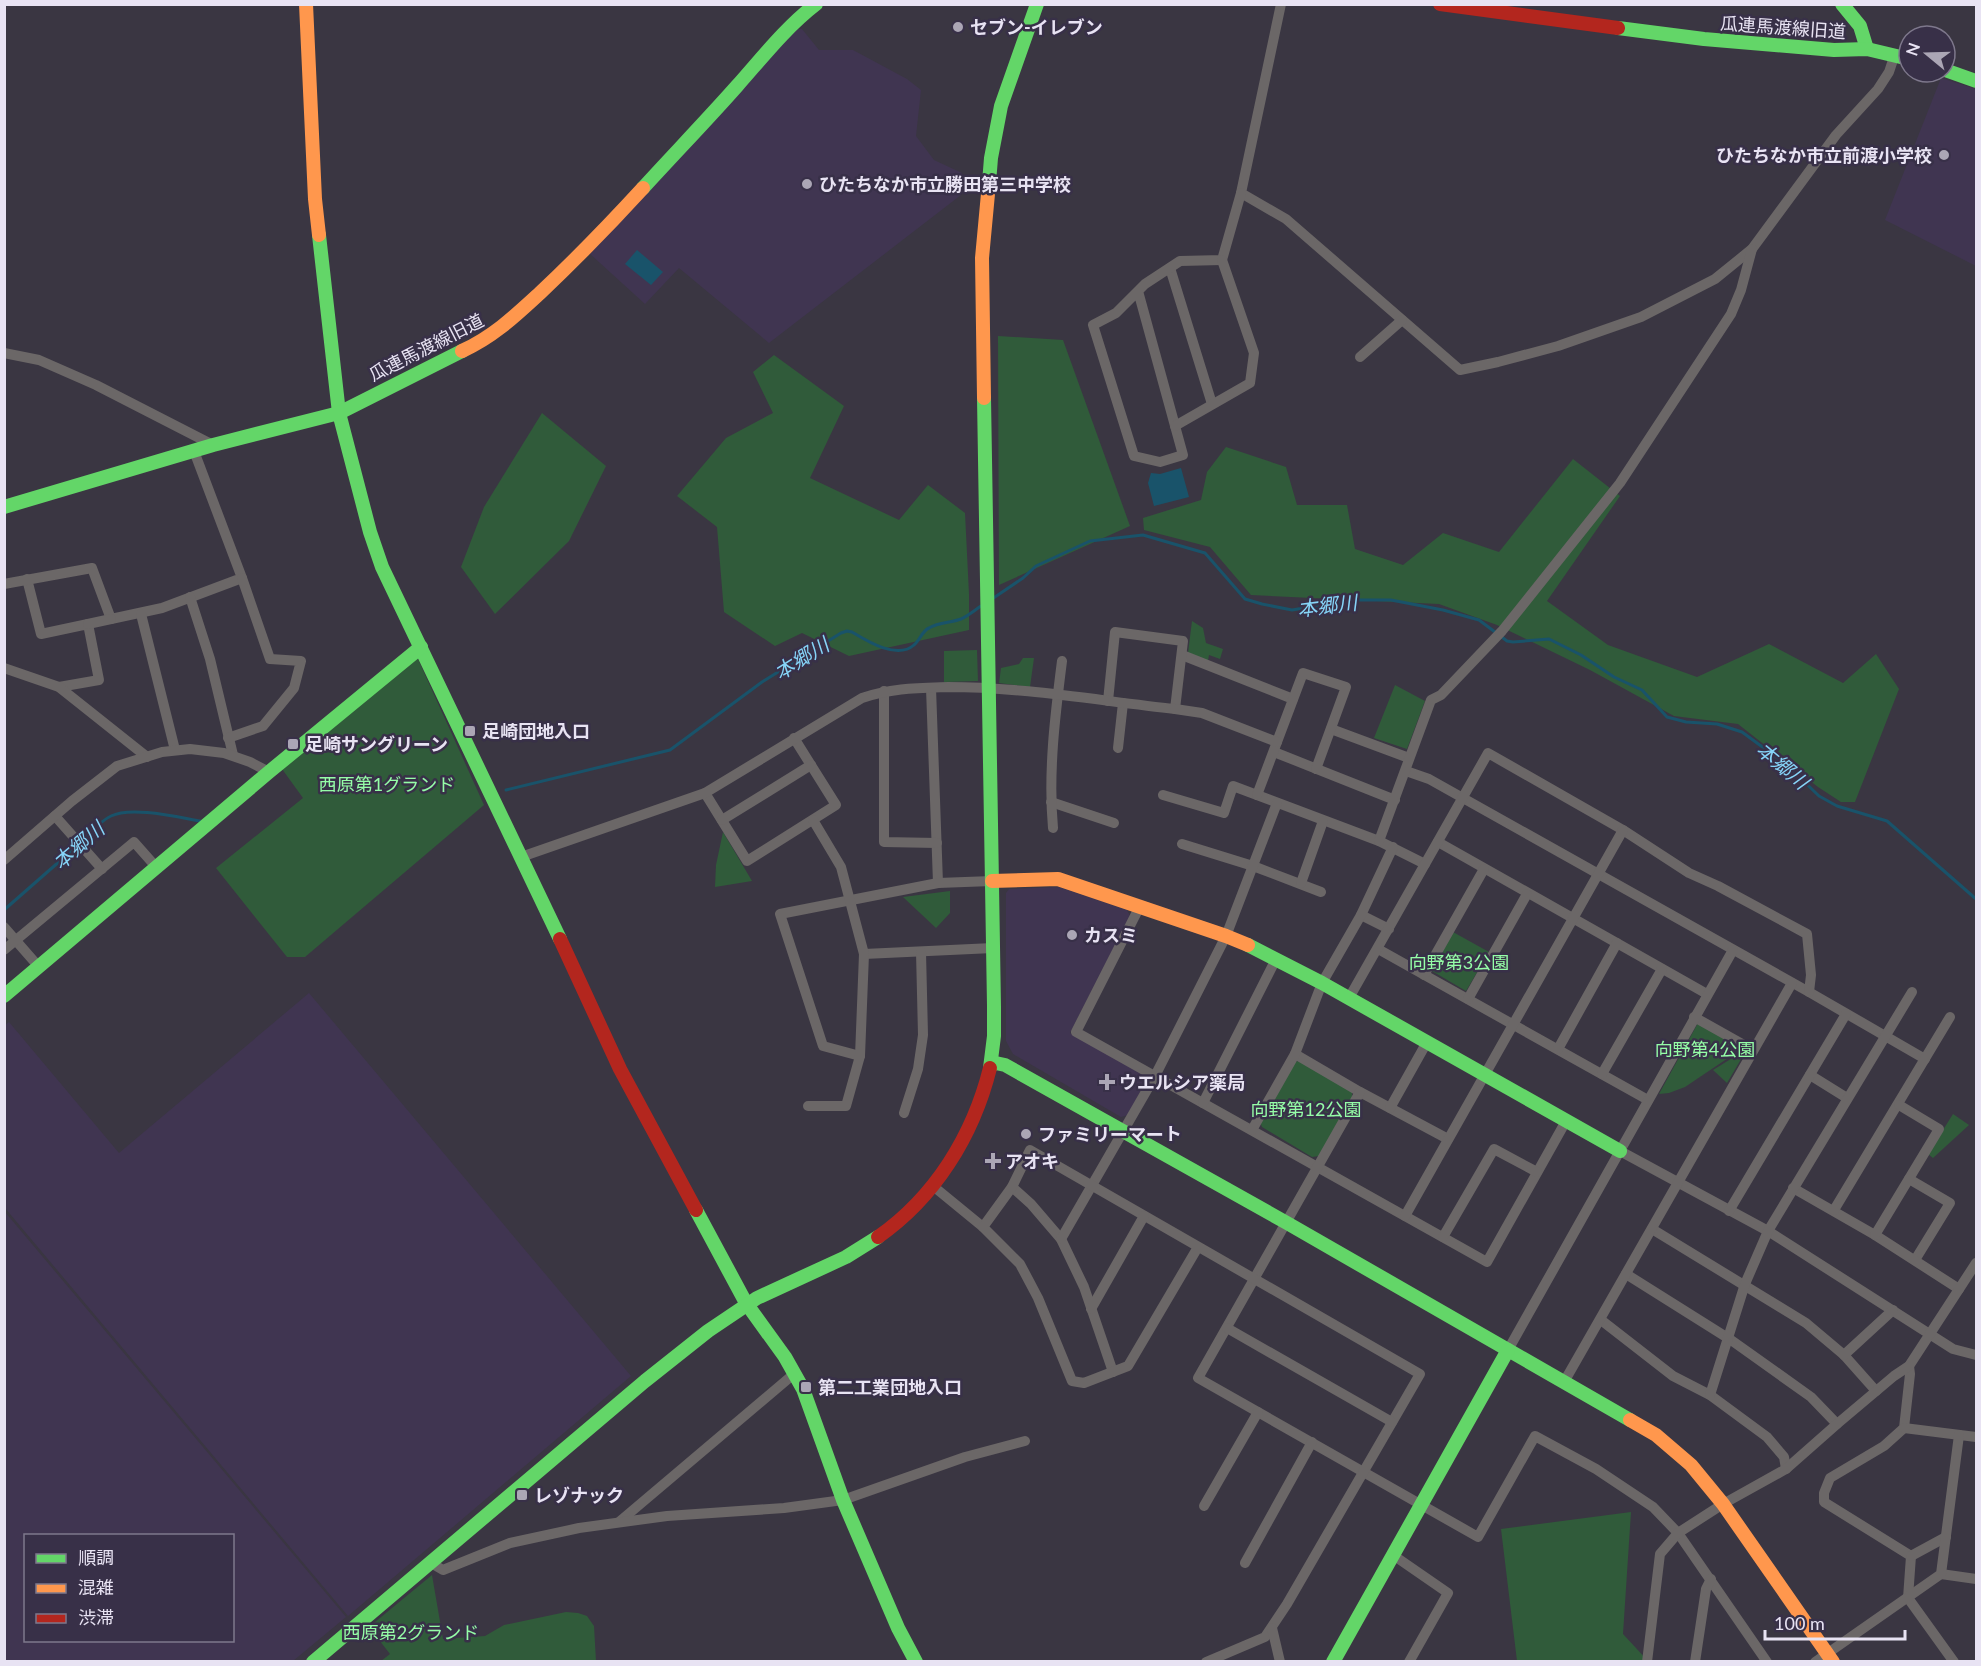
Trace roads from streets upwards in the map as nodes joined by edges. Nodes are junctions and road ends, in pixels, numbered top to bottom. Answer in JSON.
{"nodes":[{"id":1,"x":306,"y":4,"type":"edge"},
{"id":2,"x":816,"y":4,"type":"edge"},
{"id":3,"x":1036,"y":4,"type":"edge"},
{"id":4,"x":1281,"y":4,"type":"edge"},
{"id":5,"x":1440,"y":4,"type":"edge"},
{"id":6,"x":1842,"y":4,"type":"edge"},
{"id":7,"x":1867,"y":49,"type":"junction"},
{"id":8,"x":1895,"y":54,"type":"joint"},
{"id":9,"x":1957,"y":74,"type":"edge"},
{"id":10,"x":1977,"y":81,"type":"edge"},
{"id":11,"x":1241,"y":193,"type":"junction"},
{"id":12,"x":1752,"y":249,"type":"junction"},
{"id":13,"x":1222,"y":260,"type":"junction"},
{"id":14,"x":1170,"y":268,"type":"junction"},
{"id":15,"x":1138,"y":291,"type":"junction"},
{"id":16,"x":1402,"y":320,"type":"junction"},
{"id":17,"x":4,"y":353,"type":"edge"},
{"id":18,"x":1360,"y":357,"type":"dead end"},
{"id":19,"x":1212,"y":404,"type":"junction"},
{"id":20,"x":339,"y":413,"type":"junction"},
{"id":21,"x":1175,"y":426,"type":"junction"},
{"id":22,"x":213,"y":446,"type":"junction"},
{"id":23,"x":194,"y":451,"type":"junction"},
{"id":24,"x":4,"y":507,"type":"edge"},
{"id":25,"x":242,"y":578,"type":"junction"},
{"id":26,"x":27,"y":579,"type":"junction"},
{"id":27,"x":4,"y":584,"type":"edge"},
{"id":28,"x":190,"y":597,"type":"junction"},
{"id":29,"x":141,"y":614,"type":"junction"},
{"id":30,"x":111,"y":619,"type":"junction"},
{"id":31,"x":88,"y":624,"type":"junction"},
{"id":32,"x":421,"y":647,"type":"junction"},
{"id":33,"x":1182,"y":655,"type":"junction"},
{"id":34,"x":1062,"y":661,"type":"dead end"},
{"id":35,"x":4,"y":668,"type":"edge"},
{"id":36,"x":58,"y":687,"type":"junction"},
{"id":37,"x":989,"y":687,"type":"junction"},
{"id":38,"x":931,"y":688,"type":"junction"},
{"id":39,"x":884,"y":691,"type":"junction"},
{"id":40,"x":1058,"y":694,"type":"junction"},
{"id":41,"x":1293,"y":699,"type":"junction"},
{"id":42,"x":1108,"y":701,"type":"junction"},
{"id":43,"x":1123,"y":703,"type":"junction"},
{"id":44,"x":1175,"y":709,"type":"junction"},
{"id":45,"x":1331,"y":729,"type":"junction"},
{"id":46,"x":228,"y":738,"type":"junction"},
{"id":47,"x":794,"y":738,"type":"junction"},
{"id":48,"x":1275,"y":747,"type":"junction"},
{"id":49,"x":1118,"y":748,"type":"dead end"},
{"id":50,"x":175,"y":750,"type":"junction"},
{"id":51,"x":233,"y":755,"type":"junction"},
{"id":52,"x":147,"y":757,"type":"junction"},
{"id":53,"x":1409,"y":759,"type":"junction"},
{"id":54,"x":811,"y":765,"type":"junction"},
{"id":55,"x":1316,"y":769,"type":"junction"},
{"id":56,"x":1406,"y":771,"type":"junction"},
{"id":57,"x":269,"y":772,"type":"junction"},
{"id":58,"x":705,"y":793,"type":"junction"},
{"id":59,"x":1163,"y":795,"type":"dead end"},
{"id":60,"x":1257,"y":795,"type":"junction"},
{"id":61,"x":1462,"y":798,"type":"junction"},
{"id":62,"x":1395,"y":800,"type":"junction"},
{"id":63,"x":1051,"y":802,"type":"junction"},
{"id":64,"x":1278,"y":803,"type":"junction"},
{"id":65,"x":55,"y":816,"type":"junction"},
{"id":66,"x":722,"y":820,"type":"junction"},
{"id":67,"x":813,"y":820,"type":"junction"},
{"id":68,"x":1323,"y":821,"type":"junction"},
{"id":69,"x":1114,"y":823,"type":"dead end"},
{"id":70,"x":1053,"y":828,"type":"dead end"},
{"id":71,"x":1623,"y":830,"type":"junction"},
{"id":72,"x":1379,"y":841,"type":"junction"},
{"id":73,"x":1438,"y":842,"type":"junction"},
{"id":74,"x":937,"y":843,"type":"junction"},
{"id":75,"x":1182,"y":844,"type":"dead end"},
{"id":76,"x":1393,"y":847,"type":"junction"},
{"id":77,"x":521,"y":857,"type":"junction"},
{"id":78,"x":4,"y":860,"type":"edge"},
{"id":79,"x":1425,"y":864,"type":"junction"},
{"id":80,"x":1253,"y":866,"type":"junction"},
{"id":81,"x":157,"y":868,"type":"junction"},
{"id":82,"x":102,"y":869,"type":"junction"},
{"id":83,"x":1484,"y":869,"type":"junction"},
{"id":84,"x":1597,"y":874,"type":"junction"},
{"id":85,"x":992,"y":881,"type":"junction"},
{"id":86,"x":938,"y":883,"type":"junction"},
{"id":87,"x":1301,"y":883,"type":"junction"},
{"id":88,"x":1320,"y":892,"type":"dead end"},
{"id":89,"x":1527,"y":894,"type":"junction"},
{"id":90,"x":849,"y":901,"type":"junction"},
{"id":91,"x":1140,"y":906,"type":"junction"},
{"id":92,"x":1361,"y":915,"type":"junction"},
{"id":93,"x":1572,"y":918,"type":"junction"},
{"id":94,"x":4,"y":927,"type":"edge"},
{"id":95,"x":1389,"y":929,"type":"junction"},
{"id":96,"x":1226,"y":936,"type":"junction"},
{"id":97,"x":16,"y":940,"type":"junction"},
{"id":98,"x":1617,"y":943,"type":"junction"},
{"id":99,"x":993,"y":948,"type":"junction"},
{"id":100,"x":1378,"y":949,"type":"junction"},
{"id":101,"x":4,"y":950,"type":"edge"},
{"id":102,"x":1733,"y":950,"type":"junction"},
{"id":103,"x":921,"y":952,"type":"junction"},
{"id":104,"x":864,"y":954,"type":"junction"},
{"id":105,"x":1276,"y":959,"type":"junction"},
{"id":106,"x":39,"y":967,"type":"junction"},
{"id":107,"x":1662,"y":969,"type":"junction"},
{"id":108,"x":1424,"y":975,"type":"junction"},
{"id":109,"x":1322,"y":983,"type":"junction"},
{"id":110,"x":1792,"y":983,"type":"junction"},
{"id":111,"x":1809,"y":992,"type":"junction"},
{"id":112,"x":1912,"y":992,"type":"dead end"},
{"id":113,"x":1707,"y":994,"type":"junction"},
{"id":114,"x":4,"y":996,"type":"edge"},
{"id":115,"x":1349,"y":998,"type":"junction"},
{"id":116,"x":1468,"y":999,"type":"junction"},
{"id":117,"x":1846,"y":1014,"type":"junction"},
{"id":118,"x":1694,"y":1017,"type":"junction"},
{"id":119,"x":1950,"y":1017,"type":"dead end"},
{"id":120,"x":1513,"y":1023,"type":"junction"},
{"id":121,"x":1885,"y":1036,"type":"junction"},
{"id":122,"x":1427,"y":1042,"type":"junction"},
{"id":123,"x":1557,"y":1049,"type":"junction"},
{"id":124,"x":1753,"y":1050,"type":"junction"},
{"id":125,"x":1295,"y":1054,"type":"junction"},
{"id":126,"x":860,"y":1056,"type":"junction"},
{"id":127,"x":1924,"y":1059,"type":"junction"},
{"id":128,"x":991,"y":1062,"type":"junction"},
{"id":129,"x":1602,"y":1074,"type":"junction"},
{"id":130,"x":1484,"y":1075,"type":"junction"},
{"id":131,"x":1810,"y":1075,"type":"junction"},
{"id":132,"x":1155,"y":1076,"type":"junction"},
{"id":133,"x":1360,"y":1092,"type":"junction"},
{"id":134,"x":1847,"y":1098,"type":"junction"},
{"id":135,"x":1648,"y":1100,"type":"junction"},
{"id":136,"x":1203,"y":1103,"type":"junction"},
{"id":137,"x":1899,"y":1105,"type":"junction"},
{"id":138,"x":808,"y":1106,"type":"dead end"},
{"id":139,"x":1390,"y":1108,"type":"junction"},
{"id":140,"x":904,"y":1113,"type":"dead end"},
{"id":141,"x":1566,"y":1121,"type":"junction"},
{"id":142,"x":1252,"y":1130,"type":"junction"},
{"id":143,"x":1124,"y":1131,"type":"junction"},
{"id":144,"x":1448,"y":1139,"type":"junction"},
{"id":145,"x":1620,"y":1151,"type":"junction"},
{"id":146,"x":1318,"y":1168,"type":"junction"},
{"id":147,"x":1537,"y":1172,"type":"junction"},
{"id":148,"x":1909,"y":1179,"type":"junction"},
{"id":149,"x":1678,"y":1183,"type":"junction"},
{"id":150,"x":933,"y":1186,"type":"junction"},
{"id":151,"x":1092,"y":1186,"type":"junction"},
{"id":152,"x":1012,"y":1187,"type":"junction"},
{"id":153,"x":1793,"y":1188,"type":"junction"},
{"id":154,"x":1834,"y":1210,"type":"junction"},
{"id":155,"x":1729,"y":1211,"type":"junction"},
{"id":156,"x":1144,"y":1216,"type":"junction"},
{"id":157,"x":1405,"y":1216,"type":"junction"},
{"id":158,"x":1287,"y":1223,"type":"junction"},
{"id":159,"x":983,"y":1227,"type":"junction"},
{"id":160,"x":1652,"y":1228,"type":"junction"},
{"id":161,"x":1768,"y":1231,"type":"junction"},
{"id":162,"x":1875,"y":1235,"type":"junction"},
{"id":163,"x":1443,"y":1237,"type":"junction"},
{"id":164,"x":1061,"y":1239,"type":"junction"},
{"id":165,"x":1198,"y":1247,"type":"junction"},
{"id":166,"x":1915,"y":1260,"type":"junction"},
{"id":167,"x":1977,"y":1263,"type":"edge"},
{"id":168,"x":1626,"y":1274,"type":"junction"},
{"id":169,"x":1255,"y":1278,"type":"junction"},
{"id":170,"x":1745,"y":1284,"type":"junction"},
{"id":171,"x":1959,"y":1289,"type":"junction"},
{"id":172,"x":746,"y":1303,"type":"junction"},
{"id":173,"x":1091,"y":1309,"type":"junction"},
{"id":174,"x":1893,"y":1310,"type":"junction"},
{"id":175,"x":1601,"y":1320,"type":"junction"},
{"id":176,"x":1227,"y":1328,"type":"junction"},
{"id":177,"x":1932,"y":1334,"type":"junction"},
{"id":178,"x":1728,"y":1338,"type":"junction"},
{"id":179,"x":1508,"y":1350,"type":"junction"},
{"id":180,"x":1844,"y":1355,"type":"junction"},
{"id":181,"x":1977,"y":1355,"type":"edge"},
{"id":182,"x":1909,"y":1366,"type":"junction"},
{"id":183,"x":1113,"y":1372,"type":"junction"},
{"id":184,"x":795,"y":1373,"type":"junction"},
{"id":185,"x":1564,"y":1382,"type":"junction"},
{"id":186,"x":1876,"y":1391,"type":"junction"},
{"id":187,"x":1710,"y":1395,"type":"junction"},
{"id":188,"x":1258,"y":1412,"type":"junction"},
{"id":189,"x":1392,"y":1422,"type":"junction"},
{"id":190,"x":1837,"y":1424,"type":"junction"},
{"id":191,"x":1904,"y":1428,"type":"junction"},
{"id":192,"x":1959,"y":1435,"type":"junction"},
{"id":193,"x":1977,"y":1437,"type":"edge"},
{"id":194,"x":1024,"y":1441,"type":"dead end"},
{"id":195,"x":1312,"y":1442,"type":"junction"},
{"id":196,"x":1786,"y":1469,"type":"junction"},
{"id":197,"x":1365,"y":1472,"type":"junction"},
{"id":198,"x":843,"y":1500,"type":"junction"},
{"id":199,"x":1723,"y":1504,"type":"junction"},
{"id":200,"x":1420,"y":1505,"type":"junction"},
{"id":201,"x":1204,"y":1506,"type":"dead end"},
{"id":202,"x":619,"y":1522,"type":"junction"},
{"id":203,"x":1678,"y":1533,"type":"junction"},
{"id":204,"x":1946,"y":1537,"type":"junction"},
{"id":205,"x":1393,"y":1555,"type":"junction"},
{"id":206,"x":1911,"y":1556,"type":"junction"},
{"id":207,"x":431,"y":1563,"type":"junction"},
{"id":208,"x":1245,"y":1563,"type":"dead end"},
{"id":209,"x":1941,"y":1574,"type":"junction"},
{"id":210,"x":1711,"y":1579,"type":"junction"},
{"id":211,"x":1977,"y":1579,"type":"edge"},
{"id":212,"x":1908,"y":1598,"type":"junction"},
{"id":213,"x":1272,"y":1628,"type":"junction"},
{"id":214,"x":1830,"y":1657,"type":"edge"},
{"id":215,"x":313,"y":1662,"type":"edge"},
{"id":216,"x":916,"y":1662,"type":"edge"},
{"id":217,"x":1206,"y":1662,"type":"edge"},
{"id":218,"x":1280,"y":1662,"type":"edge"},
{"id":219,"x":1333,"y":1662,"type":"edge"},
{"id":220,"x":1409,"y":1662,"type":"edge"},
{"id":221,"x":1647,"y":1662,"type":"edge"},
{"id":222,"x":1695,"y":1662,"type":"edge"},
{"id":223,"x":1767,"y":1662,"type":"edge"},
{"id":224,"x":1815,"y":1662,"type":"edge"},
{"id":225,"x":1954,"y":1662,"type":"edge"}],
"edges":[{"from":1,"to":20,"type":"street"},
{"from":2,"to":20,"type":"street","name":"瓜連馬渡線旧道"},
{"from":3,"to":37,"type":"street"},
{"from":4,"to":11,"type":"street"},
{"from":5,"to":7,"type":"street","name":"瓜連馬渡線旧道"},
{"from":6,"to":7,"type":"street"},
{"from":7,"to":8,"type":"street","name":"瓜連馬渡線旧道"},
{"from":8,"to":12,"type":"street"},
{"from":9,"to":10,"type":"street"},
{"from":11,"to":13,"type":"street"},
{"from":11,"to":16,"type":"street"},
{"from":12,"to":16,"type":"street"},
{"from":12,"to":53,"type":"street"},
{"from":13,"to":14,"type":"street"},
{"from":13,"to":19,"type":"street"},
{"from":14,"to":15,"type":"street"},
{"from":14,"to":19,"type":"street"},
{"from":15,"to":21,"type":"street"},
{"from":15,"to":21,"type":"street"},
{"from":16,"to":18,"type":"street"},
{"from":17,"to":22,"type":"street"},
{"from":19,"to":21,"type":"street"},
{"from":20,"to":22,"type":"street","name":"瓜連馬渡線旧道"},
{"from":20,"to":32,"type":"street"},
{"from":22,"to":23,"type":"street","name":"瓜連馬渡線旧道"},
{"from":23,"to":24,"type":"street","name":"瓜連馬渡線旧道"},
{"from":23,"to":25,"type":"street"},
{"from":25,"to":28,"type":"street"},
{"from":25,"to":46,"type":"street"},
{"from":26,"to":27,"type":"street"},
{"from":26,"to":30,"type":"street"},
{"from":26,"to":31,"type":"street"},
{"from":28,"to":29,"type":"street"},
{"from":28,"to":46,"type":"street"},
{"from":29,"to":30,"type":"street"},
{"from":29,"to":50,"type":"street"},
{"from":30,"to":31,"type":"street"},
{"from":31,"to":36,"type":"street"},
{"from":32,"to":57,"type":"street"},
{"from":32,"to":77,"type":"street"},
{"from":33,"to":41,"type":"street"},
{"from":33,"to":42,"type":"street"},
{"from":33,"to":44,"type":"street"},
{"from":34,"to":40,"type":"street"},
{"from":35,"to":36,"type":"street"},
{"from":36,"to":52,"type":"street"},
{"from":37,"to":38,"type":"street"},
{"from":37,"to":40,"type":"street"},
{"from":37,"to":85,"type":"street"},
{"from":38,"to":39,"type":"street"},
{"from":38,"to":74,"type":"street"},
{"from":39,"to":47,"type":"street"},
{"from":39,"to":74,"type":"street"},
{"from":40,"to":42,"type":"street"},
{"from":40,"to":63,"type":"street"},
{"from":41,"to":45,"type":"street"},
{"from":41,"to":48,"type":"street"},
{"from":42,"to":43,"type":"street"},
{"from":43,"to":44,"type":"street"},
{"from":43,"to":49,"type":"street"},
{"from":44,"to":48,"type":"street"},
{"from":45,"to":53,"type":"street"},
{"from":45,"to":55,"type":"street"},
{"from":46,"to":51,"type":"street"},
{"from":47,"to":54,"type":"street"},
{"from":47,"to":58,"type":"street"},
{"from":48,"to":55,"type":"street"},
{"from":48,"to":60,"type":"street"},
{"from":50,"to":51,"type":"street"},
{"from":50,"to":52,"type":"street"},
{"from":51,"to":57,"type":"street"},
{"from":52,"to":65,"type":"street"},
{"from":53,"to":56,"type":"street"},
{"from":54,"to":66,"type":"street"},
{"from":54,"to":67,"type":"street"},
{"from":55,"to":62,"type":"street"},
{"from":56,"to":61,"type":"street"},
{"from":56,"to":62,"type":"street"},
{"from":57,"to":81,"type":"street"},
{"from":58,"to":66,"type":"street"},
{"from":58,"to":77,"type":"street"},
{"from":59,"to":60,"type":"street"},
{"from":60,"to":64,"type":"street"},
{"from":61,"to":71,"type":"street"},
{"from":61,"to":73,"type":"street"},
{"from":61,"to":84,"type":"street"},
{"from":62,"to":72,"type":"street"},
{"from":63,"to":69,"type":"street"},
{"from":63,"to":70,"type":"street"},
{"from":64,"to":68,"type":"street"},
{"from":64,"to":80,"type":"street"},
{"from":65,"to":78,"type":"street"},
{"from":65,"to":82,"type":"street"},
{"from":66,"to":67,"type":"street"},
{"from":67,"to":90,"type":"street"},
{"from":68,"to":72,"type":"street"},
{"from":68,"to":87,"type":"street"},
{"from":71,"to":84,"type":"street"},
{"from":71,"to":111,"type":"street"},
{"from":72,"to":76,"type":"street"},
{"from":73,"to":79,"type":"street"},
{"from":73,"to":83,"type":"street"},
{"from":74,"to":86,"type":"street"},
{"from":75,"to":80,"type":"street"},
{"from":76,"to":79,"type":"street"},
{"from":76,"to":92,"type":"street"},
{"from":77,"to":172,"type":"street"},
{"from":79,"to":95,"type":"street"},
{"from":80,"to":87,"type":"street"},
{"from":80,"to":96,"type":"street"},
{"from":81,"to":82,"type":"street"},
{"from":81,"to":106,"type":"street"},
{"from":82,"to":97,"type":"street"},
{"from":83,"to":89,"type":"street"},
{"from":83,"to":108,"type":"street"},
{"from":84,"to":93,"type":"street"},
{"from":84,"to":102,"type":"street"},
{"from":85,"to":86,"type":"street"},
{"from":85,"to":91,"type":"street"},
{"from":85,"to":99,"type":"street"},
{"from":86,"to":90,"type":"street"},
{"from":87,"to":88,"type":"street"},
{"from":89,"to":93,"type":"street"},
{"from":89,"to":116,"type":"street"},
{"from":90,"to":104,"type":"street"},
{"from":90,"to":126,"type":"street"},
{"from":91,"to":96,"type":"street"},
{"from":91,"to":132,"type":"street"},
{"from":92,"to":95,"type":"street"},
{"from":92,"to":109,"type":"street"},
{"from":93,"to":98,"type":"street"},
{"from":93,"to":120,"type":"street"},
{"from":94,"to":97,"type":"street"},
{"from":95,"to":100,"type":"street"},
{"from":96,"to":105,"type":"street"},
{"from":96,"to":132,"type":"street"},
{"from":97,"to":101,"type":"street"},
{"from":97,"to":106,"type":"street"},
{"from":98,"to":107,"type":"street"},
{"from":98,"to":123,"type":"street"},
{"from":99,"to":103,"type":"street"},
{"from":99,"to":128,"type":"street"},
{"from":100,"to":108,"type":"street"},
{"from":100,"to":115,"type":"street"},
{"from":102,"to":110,"type":"street"},
{"from":102,"to":113,"type":"street"},
{"from":103,"to":104,"type":"street"},
{"from":103,"to":140,"type":"street"},
{"from":104,"to":126,"type":"street"},
{"from":105,"to":109,"type":"street"},
{"from":105,"to":136,"type":"street"},
{"from":106,"to":114,"type":"street"},
{"from":107,"to":113,"type":"street"},
{"from":107,"to":129,"type":"street"},
{"from":108,"to":116,"type":"street"},
{"from":109,"to":115,"type":"street"},
{"from":109,"to":125,"type":"street"},
{"from":110,"to":111,"type":"street"},
{"from":110,"to":124,"type":"street"},
{"from":111,"to":117,"type":"street"},
{"from":112,"to":121,"type":"street"},
{"from":113,"to":118,"type":"street"},
{"from":115,"to":122,"type":"street"},
{"from":116,"to":120,"type":"street"},
{"from":117,"to":121,"type":"street"},
{"from":117,"to":131,"type":"street"},
{"from":118,"to":124,"type":"street"},
{"from":118,"to":135,"type":"street"},
{"from":119,"to":127,"type":"street"},
{"from":120,"to":123,"type":"street"},
{"from":120,"to":130,"type":"street"},
{"from":121,"to":127,"type":"street"},
{"from":121,"to":134,"type":"street"},
{"from":122,"to":130,"type":"street"},
{"from":122,"to":139,"type":"street"},
{"from":123,"to":129,"type":"street"},
{"from":124,"to":149,"type":"street"},
{"from":125,"to":133,"type":"street"},
{"from":125,"to":142,"type":"street"},
{"from":126,"to":138,"type":"street"},
{"from":127,"to":137,"type":"street"},
{"from":128,"to":143,"type":"street"},
{"from":128,"to":150,"type":"street"},
{"from":129,"to":135,"type":"street"},
{"from":130,"to":141,"type":"street"},
{"from":130,"to":144,"type":"street"},
{"from":131,"to":134,"type":"street"},
{"from":131,"to":155,"type":"street"},
{"from":132,"to":136,"type":"street"},
{"from":132,"to":143,"type":"street"},
{"from":133,"to":139,"type":"street"},
{"from":133,"to":146,"type":"street"},
{"from":134,"to":153,"type":"street"},
{"from":135,"to":145,"type":"street"},
{"from":136,"to":142,"type":"street"},
{"from":137,"to":148,"type":"street"},
{"from":137,"to":154,"type":"street"},
{"from":139,"to":144,"type":"street"},
{"from":141,"to":145,"type":"street"},
{"from":141,"to":147,"type":"street"},
{"from":142,"to":146,"type":"street"},
{"from":143,"to":151,"type":"street"},
{"from":143,"to":158,"type":"street"},
{"from":144,"to":157,"type":"street"},
{"from":145,"to":149,"type":"street"},
{"from":145,"to":179,"type":"street"},
{"from":146,"to":157,"type":"street"},
{"from":146,"to":158,"type":"street"},
{"from":147,"to":163,"type":"street"},
{"from":147,"to":163,"type":"street"},
{"from":148,"to":162,"type":"street"},
{"from":148,"to":166,"type":"street"},
{"from":149,"to":155,"type":"street"},
{"from":149,"to":160,"type":"street"},
{"from":150,"to":159,"type":"street"},
{"from":150,"to":172,"type":"street"},
{"from":151,"to":152,"type":"street"},
{"from":151,"to":156,"type":"street"},
{"from":151,"to":164,"type":"street"},
{"from":152,"to":159,"type":"street"},
{"from":152,"to":164,"type":"street"},
{"from":153,"to":154,"type":"street"},
{"from":153,"to":161,"type":"street"},
{"from":154,"to":162,"type":"street"},
{"from":155,"to":161,"type":"street"},
{"from":156,"to":165,"type":"street"},
{"from":156,"to":173,"type":"street"},
{"from":157,"to":163,"type":"street"},
{"from":158,"to":169,"type":"street"},
{"from":158,"to":179,"type":"street"},
{"from":159,"to":183,"type":"street"},
{"from":160,"to":168,"type":"street"},
{"from":160,"to":170,"type":"street"},
{"from":161,"to":170,"type":"street"},
{"from":161,"to":174,"type":"street"},
{"from":162,"to":166,"type":"street"},
{"from":164,"to":173,"type":"street"},
{"from":165,"to":169,"type":"street"},
{"from":165,"to":183,"type":"street"},
{"from":166,"to":171,"type":"street"},
{"from":167,"to":171,"type":"street"},
{"from":168,"to":175,"type":"street"},
{"from":168,"to":178,"type":"street"},
{"from":169,"to":176,"type":"street"},
{"from":169,"to":189,"type":"street"},
{"from":170,"to":178,"type":"street"},
{"from":170,"to":180,"type":"street"},
{"from":171,"to":177,"type":"street"},
{"from":172,"to":184,"type":"street"},
{"from":172,"to":207,"type":"street"},
{"from":173,"to":183,"type":"street"},
{"from":174,"to":177,"type":"street"},
{"from":174,"to":180,"type":"street"},
{"from":175,"to":185,"type":"street"},
{"from":175,"to":187,"type":"street"},
{"from":176,"to":188,"type":"street"},
{"from":176,"to":189,"type":"street"},
{"from":177,"to":181,"type":"street"},
{"from":177,"to":182,"type":"street"},
{"from":178,"to":187,"type":"street"},
{"from":178,"to":190,"type":"street"},
{"from":179,"to":185,"type":"street"},
{"from":179,"to":200,"type":"street"},
{"from":180,"to":186,"type":"street"},
{"from":182,"to":186,"type":"street"},
{"from":182,"to":191,"type":"street"},
{"from":184,"to":198,"type":"street"},
{"from":184,"to":202,"type":"street"},
{"from":185,"to":199,"type":"street"},
{"from":186,"to":190,"type":"street"},
{"from":187,"to":196,"type":"street"},
{"from":188,"to":195,"type":"street"},
{"from":188,"to":201,"type":"street"},
{"from":189,"to":197,"type":"street"},
{"from":190,"to":196,"type":"street"},
{"from":191,"to":192,"type":"street"},
{"from":191,"to":206,"type":"street"},
{"from":192,"to":193,"type":"street"},
{"from":192,"to":204,"type":"street"},
{"from":194,"to":198,"type":"street"},
{"from":195,"to":197,"type":"street"},
{"from":195,"to":208,"type":"street"},
{"from":196,"to":199,"type":"street"},
{"from":197,"to":200,"type":"street"},
{"from":197,"to":213,"type":"street"},
{"from":198,"to":202,"type":"street"},
{"from":198,"to":216,"type":"street"},
{"from":199,"to":203,"type":"street"},
{"from":199,"to":214,"type":"street"},
{"from":200,"to":203,"type":"street"},
{"from":200,"to":205,"type":"street"},
{"from":202,"to":207,"type":"street"},
{"from":203,"to":210,"type":"street"},
{"from":203,"to":221,"type":"street"},
{"from":204,"to":206,"type":"street"},
{"from":204,"to":209,"type":"street"},
{"from":205,"to":219,"type":"street"},
{"from":205,"to":220,"type":"street"},
{"from":206,"to":212,"type":"street"},
{"from":207,"to":215,"type":"street"},
{"from":209,"to":211,"type":"street"},
{"from":209,"to":212,"type":"street"},
{"from":210,"to":222,"type":"street"},
{"from":210,"to":223,"type":"street"},
{"from":212,"to":214,"type":"street"},
{"from":212,"to":225,"type":"street"},
{"from":213,"to":217,"type":"street"},
{"from":213,"to":218,"type":"street"},
{"from":214,"to":224,"type":"street"}]}
